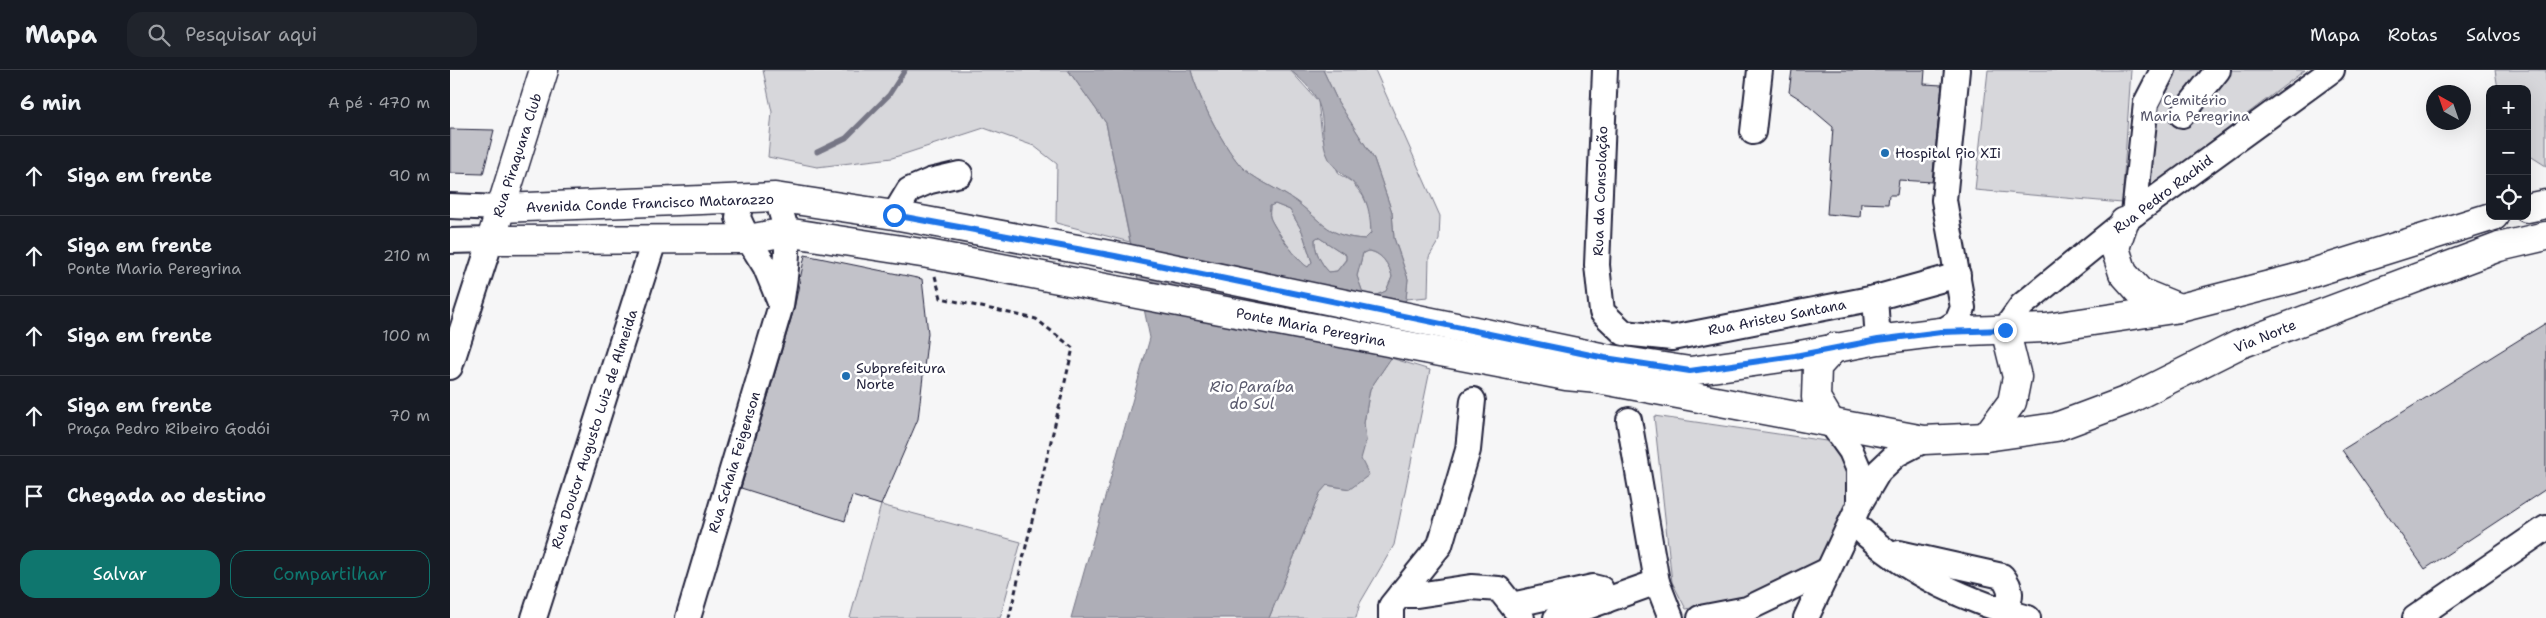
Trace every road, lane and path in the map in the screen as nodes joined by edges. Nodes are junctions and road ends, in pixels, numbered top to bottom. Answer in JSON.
{"nodes":[{"id":1,"x":544,"y":70,"type":"edge"},
{"id":2,"x":1605,"y":70,"type":"edge"},
{"id":3,"x":1760,"y":70,"type":"edge"},
{"id":4,"x":1957,"y":70,"type":"edge"},
{"id":5,"x":2163,"y":70,"type":"edge"},
{"id":6,"x":2218,"y":70,"type":"edge"},
{"id":7,"x":2332,"y":70,"type":"edge"},
{"id":8,"x":2182,"y":115,"type":"dead end"},
{"id":9,"x":1752,"y":132,"type":"dead end"},
{"id":10,"x":960,"y":174,"type":"dead end"},
{"id":11,"x":775,"y":197,"type":"junction"},
{"id":12,"x":740,"y":198,"type":"junction"},
{"id":13,"x":2546,"y":204,"type":"edge"},
{"id":14,"x":450,"y":206,"type":"edge"},
{"id":15,"x":2531,"y":207,"type":"edge"},
{"id":16,"x":500,"y":208,"type":"junction"},
{"id":17,"x":894,"y":215,"type":"junction"},
{"id":18,"x":2129,"y":218,"type":"junction"},
{"id":19,"x":2486,"y":219,"type":"edge"},
{"id":20,"x":786,"y":232,"type":"junction"},
{"id":21,"x":2546,"y":236,"type":"edge"},
{"id":22,"x":748,"y":239,"type":"junction"},
{"id":23,"x":491,"y":240,"type":"junction"},
{"id":24,"x":450,"y":241,"type":"edge"},
{"id":25,"x":654,"y":241,"type":"junction"},
{"id":26,"x":928,"y":254,"type":"junction"},
{"id":27,"x":1115,"y":256,"type":"joint"},
{"id":28,"x":1958,"y":275,"type":"junction"},
{"id":29,"x":1874,"y":298,"type":"junction"},
{"id":30,"x":781,"y":305,"type":"junction"},
{"id":31,"x":2180,"y":308,"type":"junction"},
{"id":32,"x":1602,"y":312,"type":"joint"},
{"id":33,"x":2005,"y":330,"type":"junction"},
{"id":34,"x":1941,"y":332,"type":"junction"},
{"id":35,"x":1878,"y":340,"type":"junction"},
{"id":36,"x":1835,"y":347,"type":"junction"},
{"id":37,"x":450,"y":368,"type":"edge"},
{"id":38,"x":1602,"y":368,"type":"junction"},
{"id":39,"x":1473,"y":400,"type":"dead end"},
{"id":40,"x":1629,"y":420,"type":"dead end"},
{"id":41,"x":1831,"y":423,"type":"junction"},
{"id":42,"x":1986,"y":437,"type":"junction"},
{"id":43,"x":1924,"y":440,"type":"junction"},
{"id":44,"x":1855,"y":513,"type":"junction"},
{"id":45,"x":2546,"y":528,"type":"edge"},
{"id":46,"x":1883,"y":549,"type":"junction"},
{"id":47,"x":1826,"y":571,"type":"junction"},
{"id":48,"x":1657,"y":582,"type":"junction"},
{"id":49,"x":1400,"y":595,"type":"junction"},
{"id":50,"x":1605,"y":601,"type":"junction"},
{"id":51,"x":1517,"y":612,"type":"edge"},
{"id":52,"x":2017,"y":615,"type":"edge"},
{"id":53,"x":534,"y":618,"type":"edge"},
{"id":54,"x":688,"y":618,"type":"edge"},
{"id":55,"x":1009,"y":618,"type":"edge"},
{"id":56,"x":1391,"y":618,"type":"edge"},
{"id":57,"x":1556,"y":618,"type":"edge"},
{"id":58,"x":1671,"y":618,"type":"edge"},
{"id":59,"x":1700,"y":618,"type":"edge"},
{"id":60,"x":1806,"y":618,"type":"edge"},
{"id":61,"x":2415,"y":618,"type":"edge"}],
"edges":[{"from":1,"to":16,"type":"main road","name":"Rua Piraquara Club"},
{"from":2,"to":32,"type":"street","name":"Rua da Consolação"},
{"from":3,"to":9,"type":"street"},
{"from":4,"to":28,"type":"street"},
{"from":5,"to":18,"type":"street"},
{"from":6,"to":8,"type":"street"},
{"from":7,"to":18,"type":"street","name":"Rua Pedro Rachid"},
{"from":10,"to":17,"type":"street"},
{"from":11,"to":12,"type":"main road","name":"Avenida Conde Francisco Matarazzo"},
{"from":11,"to":17,"type":"main road","name":"Avenida Conde Francisco Matarazzo"},
{"from":11,"to":20,"type":"street","name":"Rua Schaia Feigenson"},
{"from":12,"to":16,"type":"main road","name":"Avenida Conde Francisco Matarazzo"},
{"from":12,"to":22,"type":"street"},
{"from":13,"to":15,"type":"main road"},
{"from":14,"to":16,"type":"street","name":"Avenida Conde Francisco Matarazzo"},
{"from":16,"to":23,"type":"main road","name":"Rua Piraquara Club"},
{"from":17,"to":27,"type":"main road","name":"Avenida Conde Francisco Matarazzo"},
{"from":18,"to":31,"type":"main road"},
{"from":18,"to":33,"type":"street","name":"Rua Pedro Rachid"},
{"from":19,"to":31,"type":"main road"},
{"from":20,"to":22,"type":"main road"},
{"from":20,"to":26,"type":"main road"},
{"from":20,"to":30,"type":"street","name":"Rua Schaia Feigenson"},
{"from":21,"to":42,"type":"main road","name":"Via Norte"},
{"from":22,"to":25,"type":"main road"},
{"from":22,"to":30,"type":"street"},
{"from":23,"to":24,"type":"street"},
{"from":23,"to":25,"type":"main road"},
{"from":23,"to":37,"type":"street"},
{"from":25,"to":53,"type":"street","name":"Rua Doutor Augusto Luiz de Almeida"},
{"from":26,"to":38,"type":"main road","name":"Ponte Maria Peregrina"},
{"from":26,"to":55,"type":"path"},
{"from":27,"to":38,"type":"main road","name":"Ponte Maria Peregrina"},
{"from":28,"to":29,"type":"street","name":"Rua Aristeu Santana"},
{"from":28,"to":34,"type":"street"},
{"from":29,"to":32,"type":"street","name":"Rua Aristeu Santana"},
{"from":29,"to":35,"type":"street"},
{"from":30,"to":54,"type":"street","name":"Rua Schaia Feigenson"},
{"from":31,"to":33,"type":"main road"},
{"from":33,"to":34,"type":"main road"},
{"from":33,"to":42,"type":"main road"},
{"from":34,"to":35,"type":"main road"},
{"from":35,"to":36,"type":"main road"},
{"from":36,"to":38,"type":"main road"},
{"from":36,"to":41,"type":"main road"},
{"from":38,"to":41,"type":"main road","name":"Via Norte"},
{"from":39,"to":49,"type":"street"},
{"from":40,"to":48,"type":"street"},
{"from":41,"to":43,"type":"main road","name":"Via Norte"},
{"from":41,"to":44,"type":"street"},
{"from":42,"to":43,"type":"main road","name":"Via Norte"},
{"from":43,"to":44,"type":"street"},
{"from":44,"to":46,"type":"street"},
{"from":44,"to":47,"type":"street"},
{"from":45,"to":61,"type":"street"},
{"from":46,"to":52,"type":"street"},
{"from":46,"to":52,"type":"street"},
{"from":47,"to":59,"type":"street"},
{"from":47,"to":60,"type":"street"},
{"from":48,"to":50,"type":"street"},
{"from":48,"to":58,"type":"street"},
{"from":49,"to":51,"type":"street"},
{"from":49,"to":56,"type":"street"},
{"from":50,"to":51,"type":"street"},
{"from":50,"to":57,"type":"street"}]}
